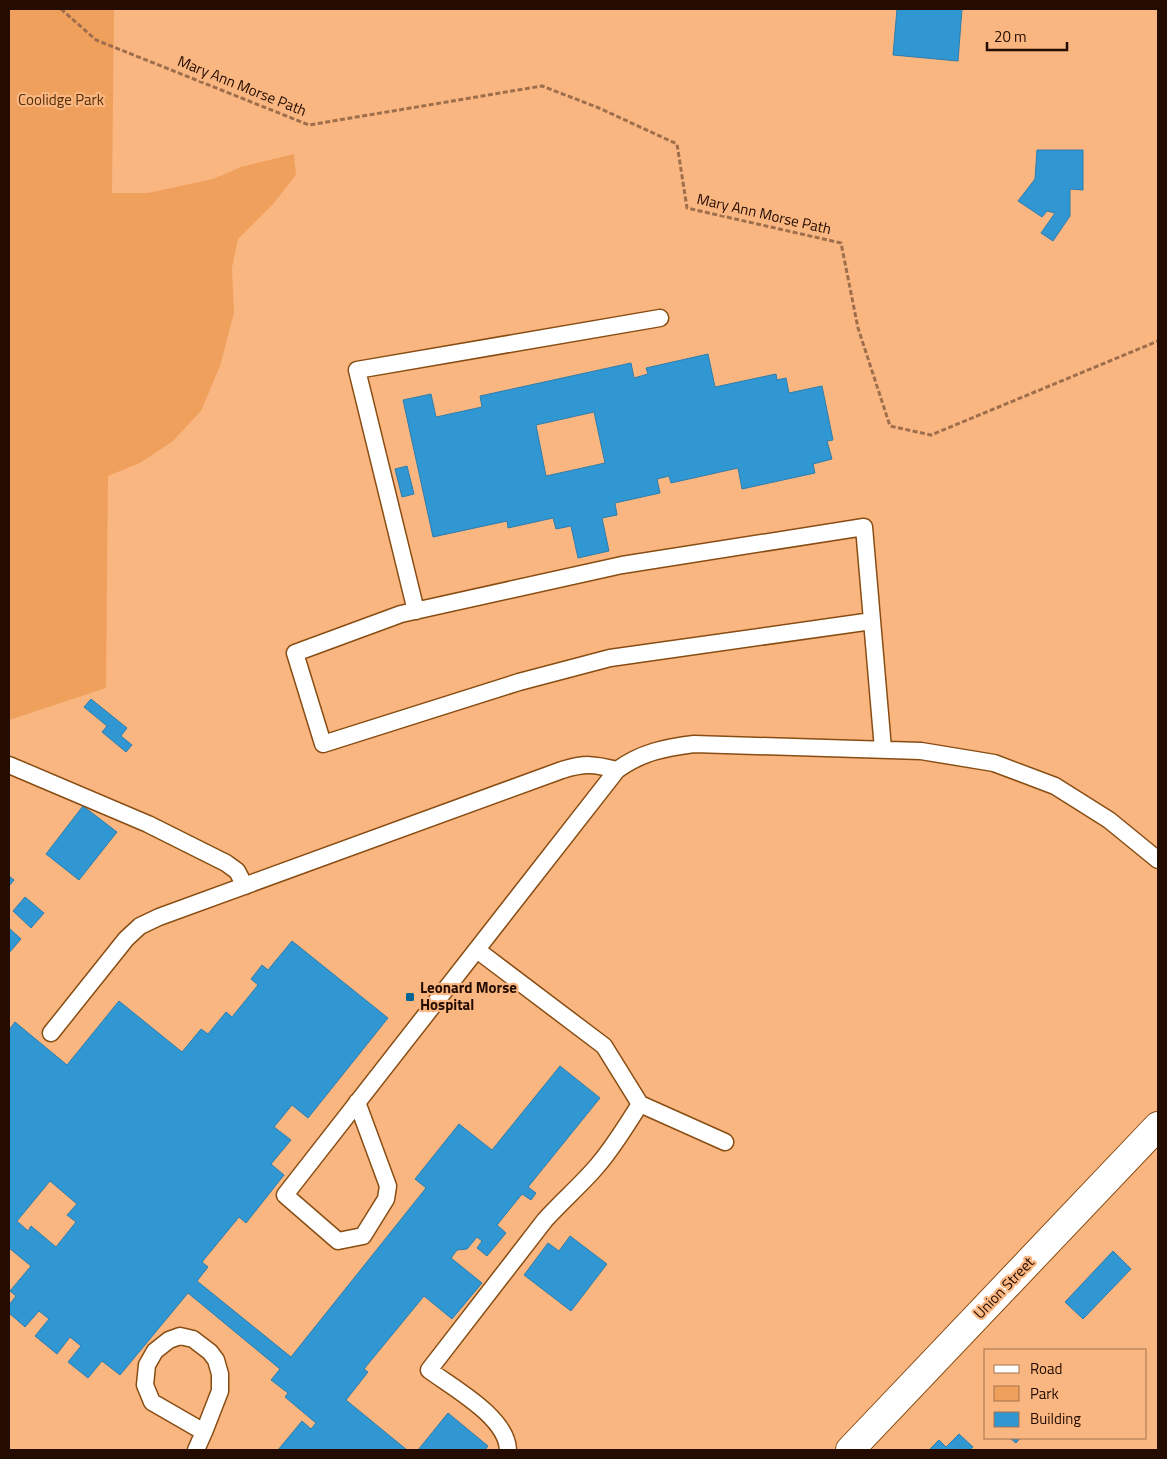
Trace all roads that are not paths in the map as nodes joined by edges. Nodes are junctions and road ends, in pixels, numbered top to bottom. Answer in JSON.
{"nodes":[{"id":1,"x":660,"y":318,"type":"dead end"},
{"id":2,"x":416,"y":611,"type":"junction"},
{"id":3,"x":872,"y":621,"type":"junction"},
{"id":4,"x":883,"y":749,"type":"junction"},
{"id":5,"x":9,"y":765,"type":"edge"},
{"id":6,"x":617,"y":770,"type":"junction"},
{"id":7,"x":1158,"y":860,"type":"edge"},
{"id":8,"x":246,"y":886,"type":"junction"},
{"id":9,"x":477,"y":950,"type":"junction"},
{"id":10,"x":51,"y":1033,"type":"dead end"},
{"id":11,"x":357,"y":1102,"type":"junction"},
{"id":12,"x":640,"y":1104,"type":"junction"},
{"id":13,"x":1158,"y":1126,"type":"edge"},
{"id":14,"x":725,"y":1142,"type":"dead end"},
{"id":15,"x":204,"y":1432,"type":"junction"},
{"id":16,"x":196,"y":1450,"type":"edge"},
{"id":17,"x":508,"y":1450,"type":"edge"},
{"id":18,"x":850,"y":1450,"type":"edge"}],
"edges":[{"from":1,"to":2,"type":"lane"},
{"from":2,"to":3,"type":"lane"},
{"from":2,"to":3,"type":"lane"},
{"from":3,"to":4,"type":"lane"},
{"from":4,"to":6,"type":"lane"},
{"from":4,"to":7,"type":"lane"},
{"from":5,"to":8,"type":"lane"},
{"from":6,"to":8,"type":"lane"},
{"from":6,"to":9,"type":"lane"},
{"from":8,"to":10,"type":"lane"},
{"from":9,"to":11,"type":"lane"},
{"from":9,"to":12,"type":"lane"},
{"from":11,"to":11,"type":"lane"},
{"from":12,"to":14,"type":"lane"},
{"from":12,"to":17,"type":"lane"},
{"from":13,"to":18,"type":"street","name":"Union Street"},
{"from":15,"to":15,"type":"lane"},
{"from":15,"to":16,"type":"lane"}]}
